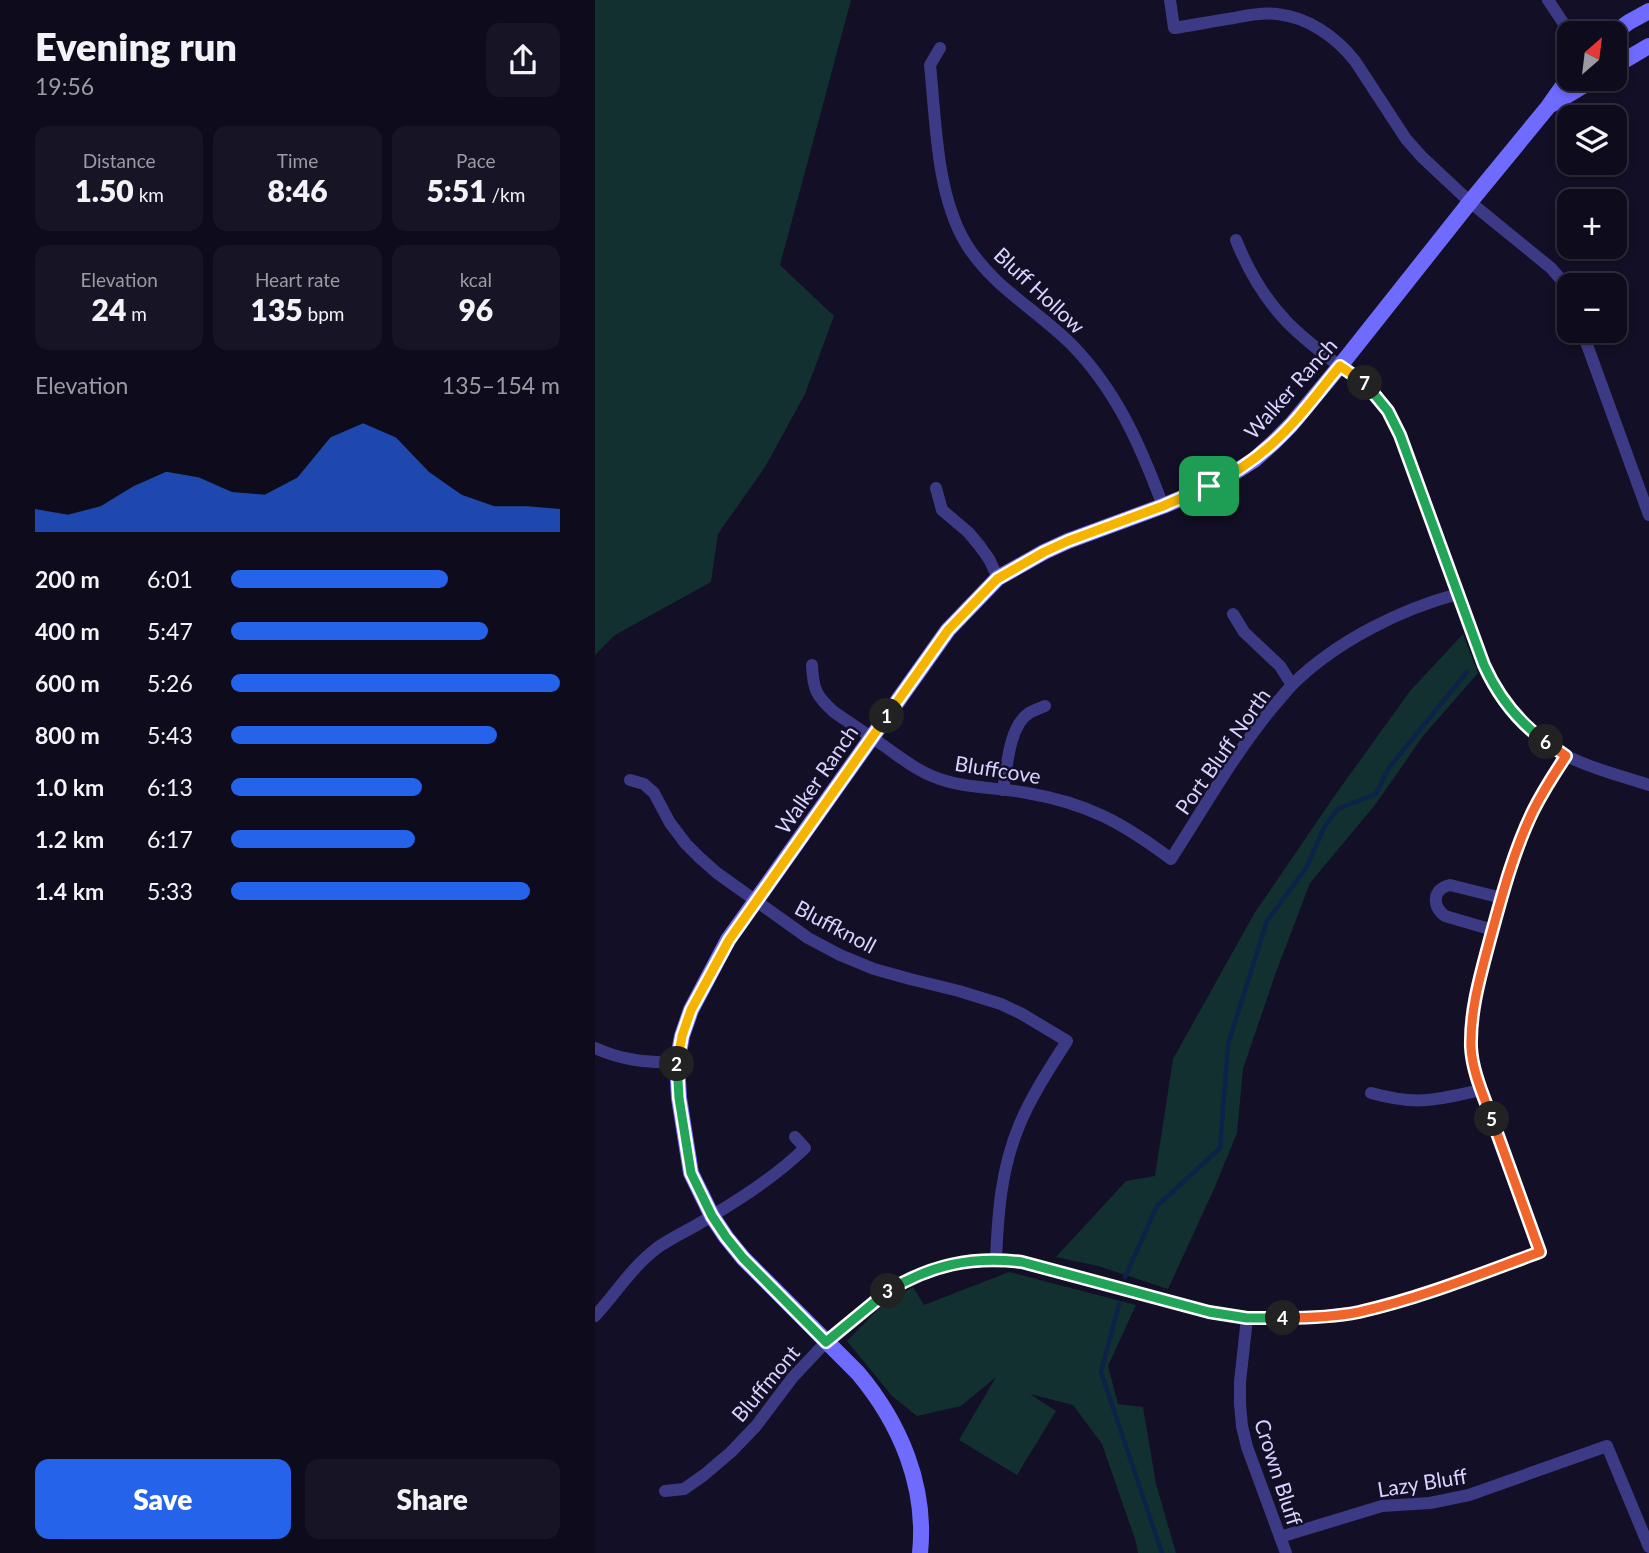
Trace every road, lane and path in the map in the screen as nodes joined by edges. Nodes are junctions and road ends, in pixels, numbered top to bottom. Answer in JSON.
{"nodes":[{"id":1,"x":1170,"y":0,"type":"edge"},
{"id":2,"x":1548,"y":0,"type":"edge"},
{"id":3,"x":1649,"y":11,"type":"edge"},
{"id":4,"x":1562,"y":21,"type":"edge"},
{"id":5,"x":1627,"y":24,"type":"edge"},
{"id":6,"x":1649,"y":46,"type":"edge"},
{"id":7,"x":940,"y":48,"type":"dead end"},
{"id":8,"x":1627,"y":59,"type":"edge"},
{"id":9,"x":1559,"y":91,"type":"edge"},
{"id":10,"x":1575,"y":91,"type":"edge"},
{"id":11,"x":1548,"y":107,"type":"junction"},
{"id":12,"x":1470,"y":202,"type":"junction"},
{"id":13,"x":1236,"y":240,"type":"dead end"},
{"id":14,"x":1557,"y":275,"type":"edge"},
{"id":15,"x":1585,"y":343,"type":"edge"},
{"id":16,"x":1340,"y":366,"type":"junction"},
{"id":17,"x":936,"y":488,"type":"dead end"},
{"id":18,"x":1163,"y":506,"type":"junction"},
{"id":19,"x":1649,"y":516,"type":"edge"},
{"id":20,"x":997,"y":579,"type":"junction"},
{"id":21,"x":1458,"y":594,"type":"junction"},
{"id":22,"x":1233,"y":614,"type":"dead end"},
{"id":23,"x":812,"y":666,"type":"dead end"},
{"id":24,"x":1292,"y":685,"type":"junction"},
{"id":25,"x":1045,"y":706,"type":"dead end"},
{"id":26,"x":872,"y":737,"type":"junction"},
{"id":27,"x":1566,"y":756,"type":"junction"},
{"id":28,"x":631,"y":780,"type":"dead end"},
{"id":29,"x":1649,"y":785,"type":"edge"},
{"id":30,"x":1003,"y":790,"type":"junction"},
{"id":31,"x":1171,"y":859,"type":"joint"},
{"id":32,"x":1502,"y":898,"type":"junction"},
{"id":33,"x":755,"y":901,"type":"junction"},
{"id":34,"x":1493,"y":930,"type":"junction"},
{"id":35,"x":595,"y":1048,"type":"edge"},
{"id":36,"x":677,"y":1063,"type":"junction"},
{"id":37,"x":1481,"y":1090,"type":"junction"},
{"id":38,"x":1371,"y":1093,"type":"dead end"},
{"id":39,"x":795,"y":1137,"type":"dead end"},
{"id":40,"x":712,"y":1216,"type":"junction"},
{"id":41,"x":996,"y":1259,"type":"junction"},
{"id":42,"x":595,"y":1315,"type":"edge"},
{"id":43,"x":1247,"y":1318,"type":"junction"},
{"id":44,"x":826,"y":1342,"type":"junction"},
{"id":45,"x":665,"y":1490,"type":"dead end"},
{"id":46,"x":1280,"y":1537,"type":"junction"},
{"id":47,"x":1649,"y":1547,"type":"edge"},
{"id":48,"x":921,"y":1553,"type":"edge"},
{"id":49,"x":1286,"y":1553,"type":"edge"}],
"edges":[{"from":1,"to":12,"type":"street"},
{"from":2,"to":4,"type":"street"},
{"from":3,"to":5,"type":"street"},
{"from":6,"to":8,"type":"street"},
{"from":7,"to":18,"type":"street","name":"Bluff Hollow"},
{"from":9,"to":11,"type":"street","name":"Walker Ranch"},
{"from":10,"to":11,"type":"street","name":"Walker Ranch"},
{"from":11,"to":12,"type":"street","name":"Walker Ranch"},
{"from":12,"to":14,"type":"street"},
{"from":12,"to":16,"type":"street","name":"Walker Ranch"},
{"from":13,"to":16,"type":"street"},
{"from":15,"to":19,"type":"street"},
{"from":16,"to":18,"type":"street","name":"Walker Ranch"},
{"from":16,"to":21,"type":"street"},
{"from":17,"to":20,"type":"street"},
{"from":18,"to":20,"type":"street","name":"Walker Ranch"},
{"from":20,"to":26,"type":"street","name":"Walker Ranch"},
{"from":21,"to":24,"type":"street","name":"Port Bluff North"},
{"from":21,"to":27,"type":"street"},
{"from":22,"to":24,"type":"street"},
{"from":23,"to":26,"type":"street","name":"Bluffcove"},
{"from":24,"to":31,"type":"street","name":"Port Bluff North"},
{"from":25,"to":30,"type":"street"},
{"from":26,"to":30,"type":"street","name":"Bluffcove"},
{"from":26,"to":33,"type":"street","name":"Walker Ranch"},
{"from":27,"to":29,"type":"street"},
{"from":27,"to":32,"type":"street"},
{"from":28,"to":33,"type":"street","name":"Bluffknoll"},
{"from":30,"to":31,"type":"street","name":"Bluffcove"},
{"from":32,"to":34,"type":"street"},
{"from":32,"to":34,"type":"street"},
{"from":33,"to":36,"type":"street","name":"Walker Ranch"},
{"from":33,"to":41,"type":"street","name":"Bluffknoll"},
{"from":34,"to":37,"type":"street"},
{"from":35,"to":36,"type":"street"},
{"from":36,"to":40,"type":"street","name":"Walker Ranch"},
{"from":37,"to":38,"type":"street"},
{"from":37,"to":43,"type":"street","name":"Bluffmont"},
{"from":39,"to":40,"type":"street"},
{"from":40,"to":42,"type":"street"},
{"from":40,"to":44,"type":"street","name":"Walker Ranch"},
{"from":41,"to":43,"type":"street","name":"Bluffmont"},
{"from":41,"to":44,"type":"street","name":"Bluffmont"},
{"from":43,"to":46,"type":"street","name":"Crown Bluff"},
{"from":44,"to":45,"type":"street","name":"Bluffmont"},
{"from":44,"to":48,"type":"street","name":"Walker Ranch"},
{"from":46,"to":47,"type":"street","name":"Lazy Bluff"},
{"from":46,"to":49,"type":"street","name":"Crown Bluff"}]}
